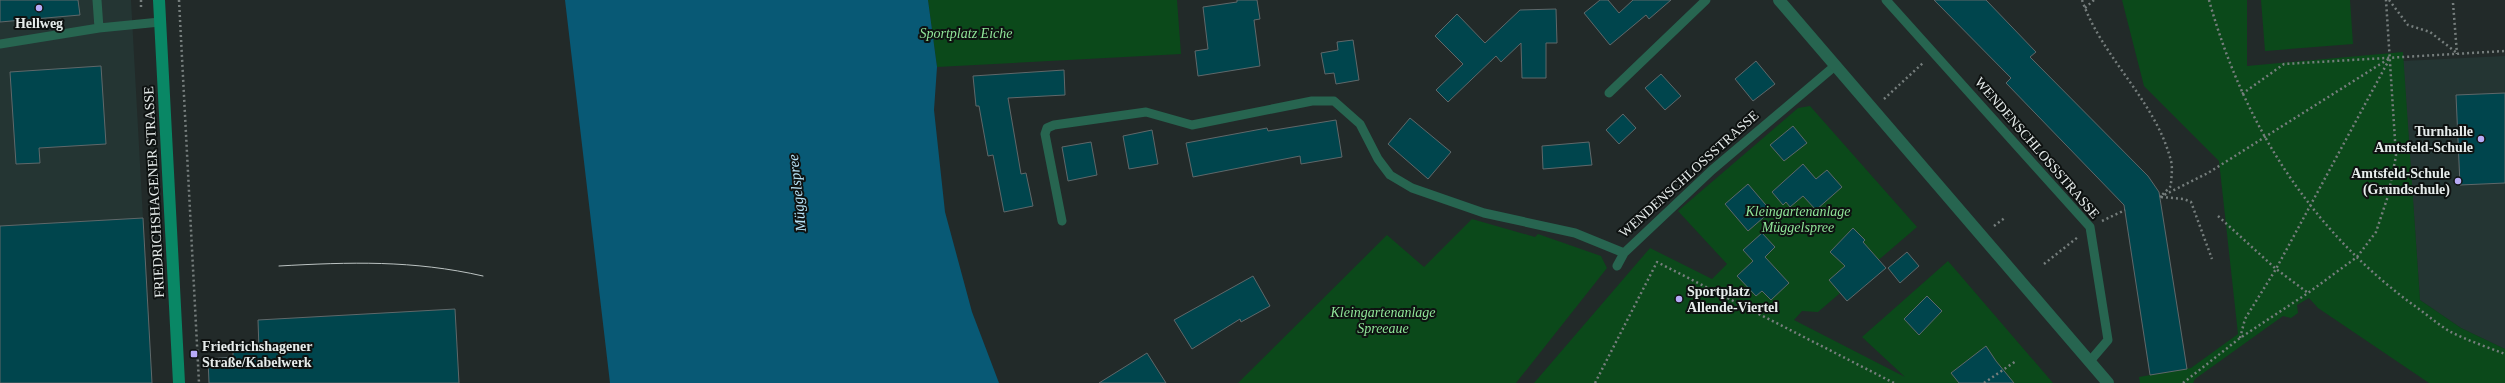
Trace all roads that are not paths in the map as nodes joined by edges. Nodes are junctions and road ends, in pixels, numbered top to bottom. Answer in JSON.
{"nodes":[{"id":1,"x":97,"y":0,"type":"edge"},
{"id":2,"x":159,"y":0,"type":"edge"},
{"id":3,"x":1706,"y":0,"type":"edge"},
{"id":4,"x":1779,"y":0,"type":"edge"},
{"id":5,"x":1886,"y":0,"type":"edge"},
{"id":6,"x":160,"y":22,"type":"junction"},
{"id":7,"x":99,"y":28,"type":"junction"},
{"id":8,"x":0,"y":44,"type":"edge"},
{"id":9,"x":1836,"y":65,"type":"junction"},
{"id":10,"x":1609,"y":93,"type":"dead end"},
{"id":11,"x":1062,"y":221,"type":"dead end"},
{"id":12,"x":1624,"y":253,"type":"junction"},
{"id":13,"x":1617,"y":266,"type":"dead end"},
{"id":14,"x":2090,"y":361,"type":"junction"},
{"id":15,"x":179,"y":383,"type":"edge"},
{"id":16,"x":2108,"y":383,"type":"edge"}],
"edges":[{"from":1,"to":7,"type":"lane"},
{"from":2,"to":6,"type":"main road","name":"FRIEDRICHSHAGENER STRASSE"},
{"from":3,"to":10,"type":"lane"},
{"from":4,"to":9,"type":"street"},
{"from":5,"to":14,"type":"lane","name":"WENDENSCHLOSSSTRASSE"},
{"from":6,"to":7,"type":"lane"},
{"from":6,"to":15,"type":"main road","name":"FRIEDRICHSHAGENER STRASSE"},
{"from":7,"to":8,"type":"lane"},
{"from":9,"to":12,"type":"lane","name":"WENDENSCHLOSSSTRASSE"},
{"from":9,"to":14,"type":"street"},
{"from":11,"to":12,"type":"lane","name":"WENDENSCHLOSSSTRASSE"},
{"from":12,"to":13,"type":"lane"},
{"from":14,"to":16,"type":"street"}]}
